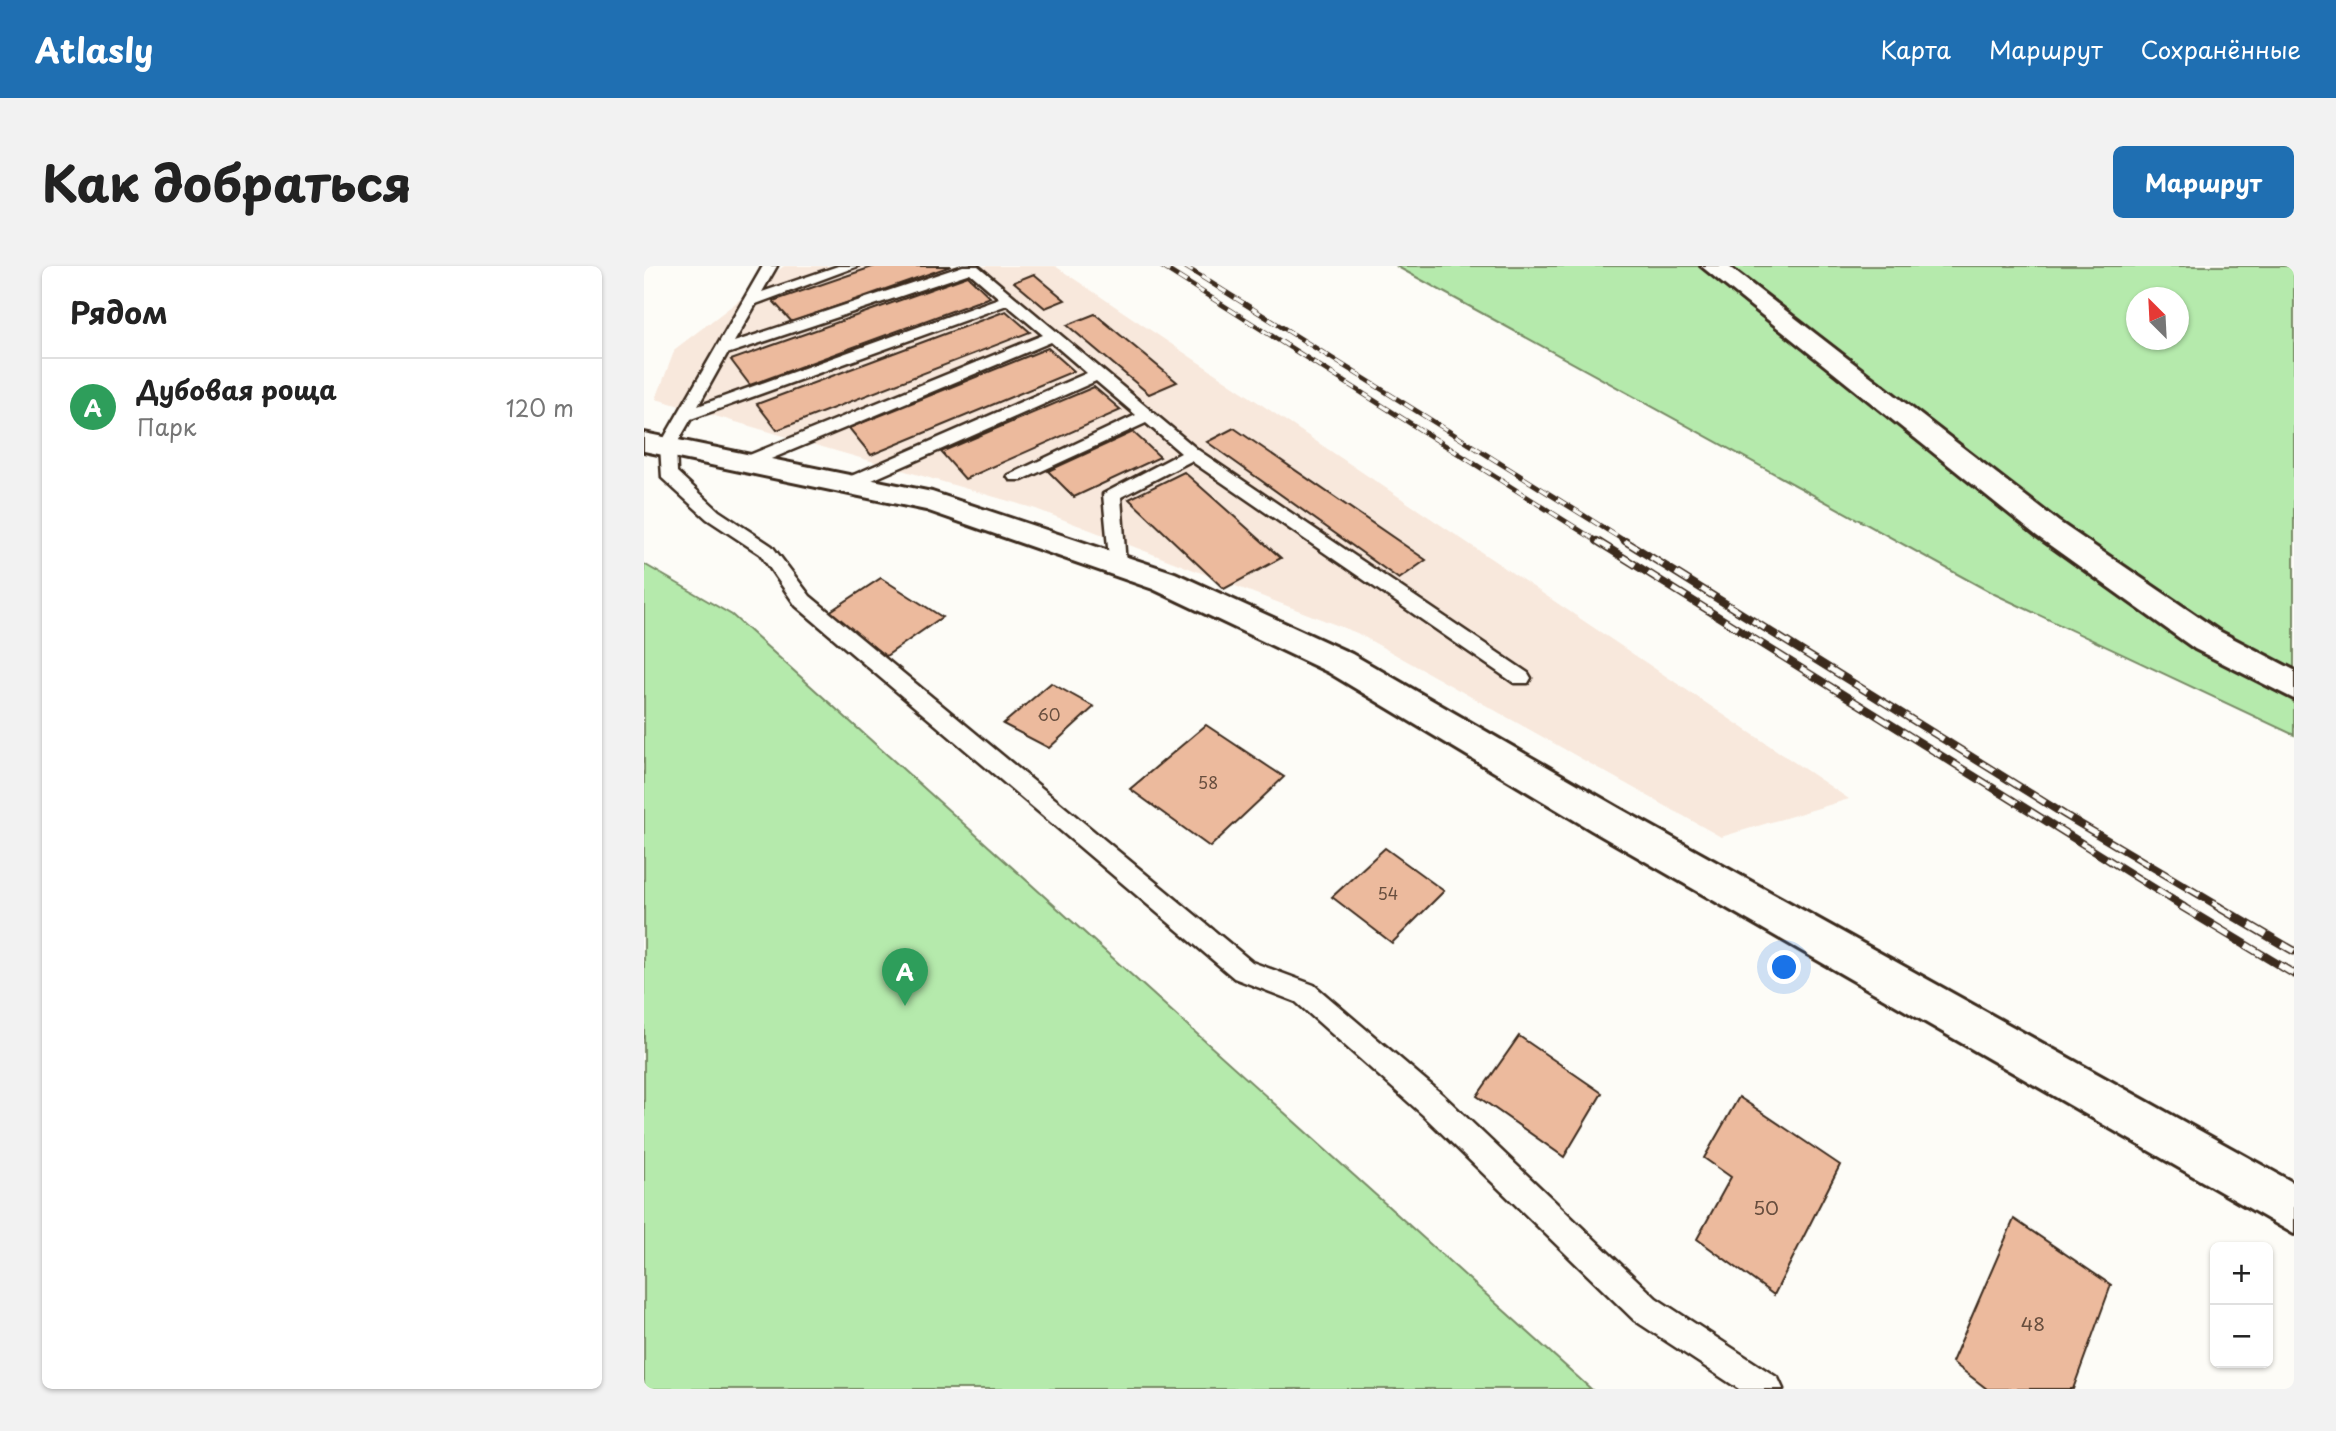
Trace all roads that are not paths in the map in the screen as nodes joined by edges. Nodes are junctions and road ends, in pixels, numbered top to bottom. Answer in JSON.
{"nodes":[{"id":1,"x":770,"y":266,"type":"edge"},
{"id":2,"x":851,"y":266,"type":"edge"},
{"id":3,"x":1713,"y":266,"type":"edge"},
{"id":4,"x":971,"y":267,"type":"edge"},
{"id":5,"x":1009,"y":299,"type":"junction"},
{"id":6,"x":750,"y":301,"type":"junction"},
{"id":7,"x":1053,"y":336,"type":"junction"},
{"id":8,"x":722,"y":351,"type":"junction"},
{"id":9,"x":1098,"y":374,"type":"junction"},
{"id":10,"x":1148,"y":416,"type":"junction"},
{"id":11,"x":666,"y":434,"type":"edge"},
{"id":12,"x":1192,"y":454,"type":"junction"},
{"id":13,"x":748,"y":462,"type":"junction"},
{"id":14,"x":1016,"y":476,"type":"dead end"},
{"id":15,"x":848,"y":484,"type":"junction"},
{"id":16,"x":1117,"y":565,"type":"junction"},
{"id":17,"x":1521,"y":678,"type":"dead end"},
{"id":18,"x":2294,"y":686,"type":"edge"},
{"id":19,"x":2294,"y":1210,"type":"edge"},
{"id":20,"x":1767,"y":1389,"type":"edge"}],
"edges":[{"from":1,"to":6,"type":"lane"},
{"from":2,"to":6,"type":"lane"},
{"from":3,"to":18,"type":"street"},
{"from":4,"to":5,"type":"lane"},
{"from":4,"to":8,"type":"lane"},
{"from":5,"to":7,"type":"lane"},
{"from":5,"to":11,"type":"lane"},
{"from":6,"to":8,"type":"lane"},
{"from":7,"to":9,"type":"lane"},
{"from":7,"to":13,"type":"lane"},
{"from":8,"to":11,"type":"lane"},
{"from":9,"to":10,"type":"lane"},
{"from":9,"to":15,"type":"lane"},
{"from":10,"to":12,"type":"lane"},
{"from":10,"to":14,"type":"lane"},
{"from":11,"to":13,"type":"street"},
{"from":11,"to":20,"type":"lane"},
{"from":12,"to":16,"type":"lane"},
{"from":12,"to":17,"type":"lane"},
{"from":13,"to":15,"type":"street"},
{"from":15,"to":16,"type":"street"},
{"from":16,"to":19,"type":"street"}]}
